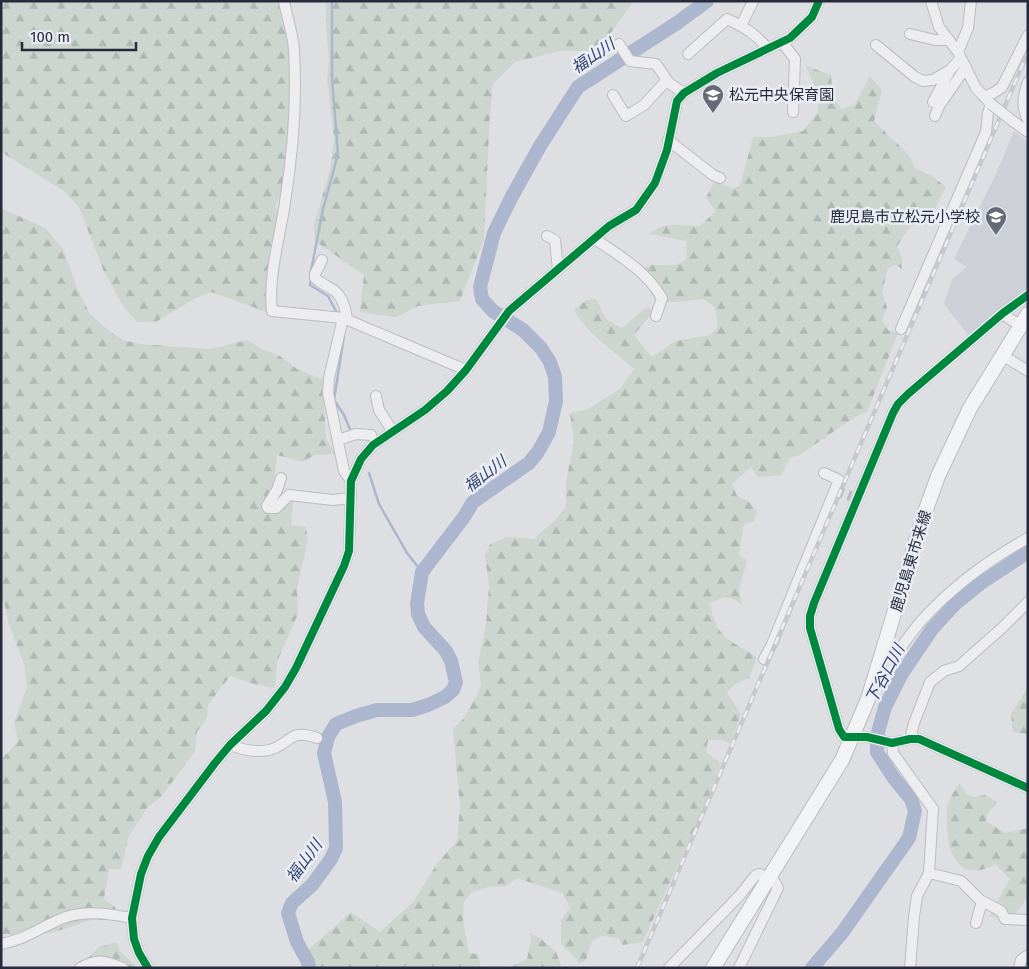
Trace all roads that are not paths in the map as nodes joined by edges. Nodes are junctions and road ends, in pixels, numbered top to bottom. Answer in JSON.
{"nodes":[{"id":1,"x":284,"y":1,"type":"edge"},
{"id":2,"x":753,"y":1,"type":"edge"},
{"id":3,"x":819,"y":1,"type":"edge"},
{"id":4,"x":931,"y":1,"type":"edge"},
{"id":5,"x":971,"y":1,"type":"edge"},
{"id":6,"x":741,"y":26,"type":"junction"},
{"id":7,"x":910,"y":34,"type":"dead end"},
{"id":8,"x":1028,"y":35,"type":"edge"},
{"id":9,"x":948,"y":40,"type":"junction"},
{"id":10,"x":782,"y":42,"type":"junction"},
{"id":11,"x":619,"y":44,"type":"dead end"},
{"id":12,"x":876,"y":45,"type":"dead end"},
{"id":13,"x":768,"y":49,"type":"junction"},
{"id":14,"x":688,"y":54,"type":"dead end"},
{"id":15,"x":962,"y":59,"type":"junction"},
{"id":16,"x":950,"y":70,"type":"junction"},
{"id":17,"x":667,"y":80,"type":"junction"},
{"id":18,"x":1028,"y":82,"type":"edge"},
{"id":19,"x":684,"y":93,"type":"junction"},
{"id":20,"x":612,"y":95,"type":"dead end"},
{"id":21,"x":987,"y":101,"type":"junction"},
{"id":22,"x":933,"y":102,"type":"dead end"},
{"id":23,"x":793,"y":112,"type":"dead end"},
{"id":24,"x":935,"y":116,"type":"dead end"},
{"id":25,"x":1028,"y":120,"type":"edge"},
{"id":26,"x":1028,"y":132,"type":"edge"},
{"id":27,"x":668,"y":140,"type":"junction"},
{"id":28,"x":720,"y":178,"type":"dead end"},
{"id":29,"x":546,"y":236,"type":"dead end"},
{"id":30,"x":595,"y":238,"type":"junction"},
{"id":31,"x":322,"y":260,"type":"dead end"},
{"id":32,"x":558,"y":270,"type":"junction"},
{"id":33,"x":1028,"y":296,"type":"edge"},
{"id":34,"x":1003,"y":313,"type":"junction"},
{"id":35,"x":656,"y":316,"type":"dead end"},
{"id":36,"x":345,"y":319,"type":"junction"},
{"id":37,"x":1026,"y":321,"type":"edge"},
{"id":38,"x":901,"y":329,"type":"dead end"},
{"id":39,"x":1002,"y":355,"type":"junction"},
{"id":40,"x":466,"y":370,"type":"junction"},
{"id":41,"x":1028,"y":370,"type":"edge"},
{"id":42,"x":376,"y":396,"type":"dead end"},
{"id":43,"x":393,"y":432,"type":"junction"},
{"id":44,"x":371,"y":435,"type":"dead end"},
{"id":45,"x":338,"y":440,"type":"junction"},
{"id":46,"x":824,"y":473,"type":"dead end"},
{"id":47,"x":281,"y":478,"type":"dead end"},
{"id":48,"x":351,"y":481,"type":"junction"},
{"id":49,"x":350,"y":498,"type":"junction"},
{"id":50,"x":1028,"y":538,"type":"edge"},
{"id":51,"x":1028,"y":602,"type":"edge"},
{"id":52,"x":883,"y":652,"type":"junction"},
{"id":53,"x":764,"y":659,"type":"dead end"},
{"id":54,"x":317,"y":738,"type":"dead end"},
{"id":55,"x":852,"y":738,"type":"junction"},
{"id":56,"x":910,"y":739,"type":"junction"},
{"id":57,"x":889,"y":743,"type":"junction"},
{"id":58,"x":230,"y":745,"type":"junction"},
{"id":59,"x":1028,"y":788,"type":"edge"},
{"id":60,"x":929,"y":874,"type":"junction"},
{"id":61,"x":769,"y":878,"type":"junction"},
{"id":62,"x":982,"y":901,"type":"junction"},
{"id":63,"x":132,"y":918,"type":"junction"},
{"id":64,"x":1028,"y":920,"type":"edge"},
{"id":65,"x":976,"y":923,"type":"dead end"},
{"id":66,"x":1,"y":944,"type":"edge"},
{"id":67,"x":1028,"y":954,"type":"edge"},
{"id":68,"x":80,"y":968,"type":"edge"},
{"id":69,"x":123,"y":968,"type":"edge"},
{"id":70,"x":148,"y":968,"type":"edge"},
{"id":71,"x":669,"y":968,"type":"edge"},
{"id":72,"x":713,"y":968,"type":"edge"},
{"id":73,"x":739,"y":968,"type":"edge"},
{"id":74,"x":910,"y":968,"type":"edge"},
{"id":75,"x":1018,"y":968,"type":"edge"}],
"edges":[{"from":1,"to":36,"type":"street"},
{"from":2,"to":6,"type":"street"},
{"from":3,"to":10,"type":"street"},
{"from":4,"to":9,"type":"street"},
{"from":5,"to":15,"type":"street"},
{"from":6,"to":13,"type":"street"},
{"from":6,"to":14,"type":"street"},
{"from":7,"to":9,"type":"street"},
{"from":8,"to":21,"type":"street"},
{"from":9,"to":15,"type":"street"},
{"from":10,"to":13,"type":"street"},
{"from":10,"to":23,"type":"street"},
{"from":11,"to":17,"type":"street"},
{"from":12,"to":16,"type":"street"},
{"from":13,"to":19,"type":"street"},
{"from":15,"to":16,"type":"street"},
{"from":15,"to":21,"type":"street"},
{"from":15,"to":24,"type":"street"},
{"from":16,"to":22,"type":"street"},
{"from":17,"to":19,"type":"street"},
{"from":17,"to":20,"type":"street"},
{"from":18,"to":25,"type":"street"},
{"from":19,"to":27,"type":"street"},
{"from":21,"to":26,"type":"street","bridge":true},
{"from":21,"to":38,"type":"street"},
{"from":27,"to":28,"type":"street"},
{"from":27,"to":30,"type":"street"},
{"from":29,"to":32,"type":"street"},
{"from":30,"to":32,"type":"street"},
{"from":30,"to":35,"type":"street"},
{"from":31,"to":36,"type":"street"},
{"from":32,"to":40,"type":"street"},
{"from":33,"to":34,"type":"street"},
{"from":34,"to":37,"type":"street"},
{"from":34,"to":55,"type":"street"},
{"from":36,"to":40,"type":"street"},
{"from":36,"to":45,"type":"street"},
{"from":37,"to":39,"type":"main road","name":"鹿児島東市来線"},
{"from":39,"to":41,"type":"street"},
{"from":39,"to":52,"type":"main road","name":"鹿児島東市来線"},
{"from":40,"to":43,"type":"street"},
{"from":42,"to":43,"type":"street"},
{"from":43,"to":48,"type":"street"},
{"from":44,"to":45,"type":"street"},
{"from":45,"to":48,"type":"street"},
{"from":46,"to":53,"type":"street"},
{"from":47,"to":49,"type":"street"},
{"from":48,"to":49,"type":"street"},
{"from":49,"to":58,"type":"street"},
{"from":50,"to":52,"type":"street"},
{"from":51,"to":56,"type":"street"},
{"from":52,"to":55,"type":"main road","name":"鹿児島東市来線"},
{"from":54,"to":58,"type":"street"},
{"from":55,"to":57,"type":"street"},
{"from":55,"to":61,"type":"main road","name":"鹿児島東市来線"},
{"from":56,"to":57,"type":"street"},
{"from":56,"to":59,"type":"street"},
{"from":57,"to":60,"type":"street"},
{"from":58,"to":63,"type":"street"},
{"from":60,"to":62,"type":"street"},
{"from":60,"to":74,"type":"street"},
{"from":61,"to":71,"type":"street"},
{"from":61,"to":72,"type":"main road","name":"鹿児島東市来線"},
{"from":61,"to":73,"type":"street"},
{"from":62,"to":64,"type":"street"},
{"from":62,"to":65,"type":"street"},
{"from":63,"to":66,"type":"street"},
{"from":63,"to":70,"type":"street"},
{"from":67,"to":75,"type":"street"},
{"from":68,"to":69,"type":"street"}]}
